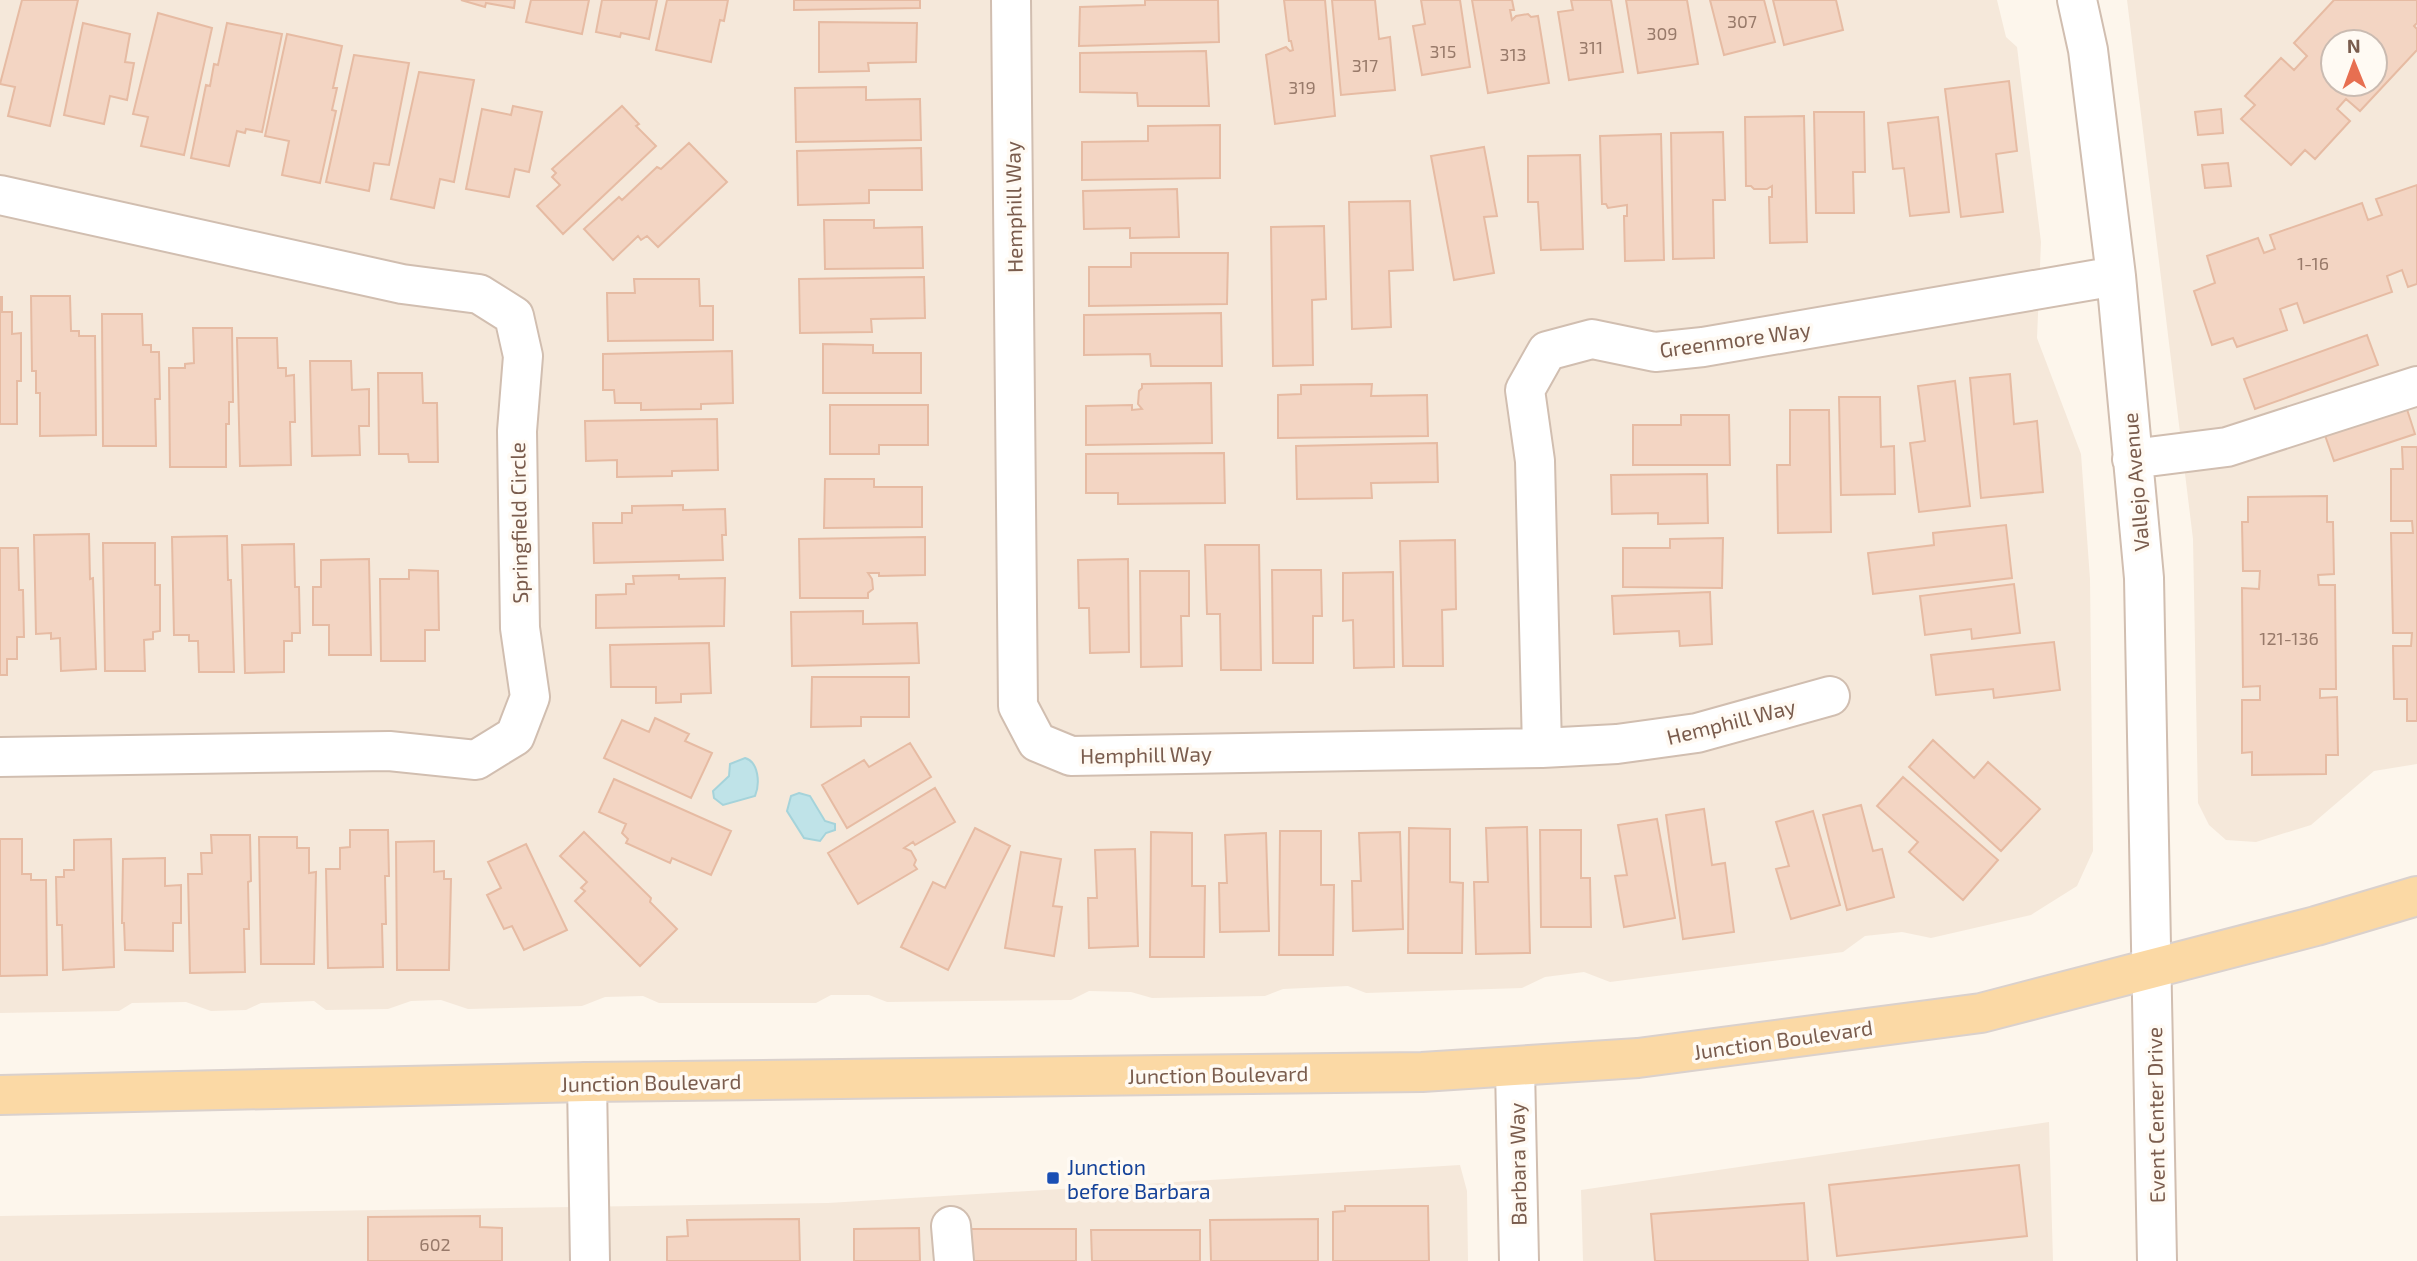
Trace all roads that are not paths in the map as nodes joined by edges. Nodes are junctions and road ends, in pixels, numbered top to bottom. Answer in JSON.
{"nodes":[{"id":1,"x":1011,"y":0,"type":"edge"},
{"id":2,"x":2077,"y":0,"type":"edge"},
{"id":3,"x":0,"y":195,"type":"edge"},
{"id":4,"x":2116,"y":276,"type":"junction"},
{"id":5,"x":2417,"y":386,"type":"edge"},
{"id":6,"x":2132,"y":459,"type":"junction"},
{"id":7,"x":1829,"y":696,"type":"dead end"},
{"id":8,"x":1542,"y":748,"type":"junction"},
{"id":9,"x":0,"y":757,"type":"edge"},
{"id":10,"x":2417,"y":896,"type":"edge"},
{"id":11,"x":2153,"y":968,"type":"junction"},
{"id":12,"x":1515,"y":1068,"type":"junction"},
{"id":13,"x":587,"y":1082,"type":"junction"},
{"id":14,"x":0,"y":1095,"type":"edge"},
{"id":15,"x":590,"y":1261,"type":"edge"},
{"id":16,"x":1519,"y":1261,"type":"edge"},
{"id":17,"x":2157,"y":1261,"type":"edge"}],
"edges":[{"from":1,"to":8,"type":"street","name":"Hemphill Way"},
{"from":2,"to":4,"type":"street","name":"Vallejo Avenue"},
{"from":3,"to":9,"type":"street","name":"Springfield Circle"},
{"from":4,"to":6,"type":"street","name":"Vallejo Avenue"},
{"from":4,"to":8,"type":"street","name":"Greenmore Way"},
{"from":5,"to":6,"type":"street"},
{"from":6,"to":11,"type":"street","name":"Vallejo Avenue"},
{"from":7,"to":8,"type":"street","name":"Hemphill Way"},
{"from":10,"to":11,"type":"main road","name":"Junction Boulevard"},
{"from":11,"to":12,"type":"main road","name":"Junction Boulevard"},
{"from":11,"to":17,"type":"street","name":"Event Center Drive"},
{"from":12,"to":13,"type":"main road","name":"Junction Boulevard"},
{"from":12,"to":16,"type":"street","name":"Barbara Way"},
{"from":13,"to":14,"type":"main road","name":"Junction Boulevard"},
{"from":13,"to":15,"type":"street"}]}
